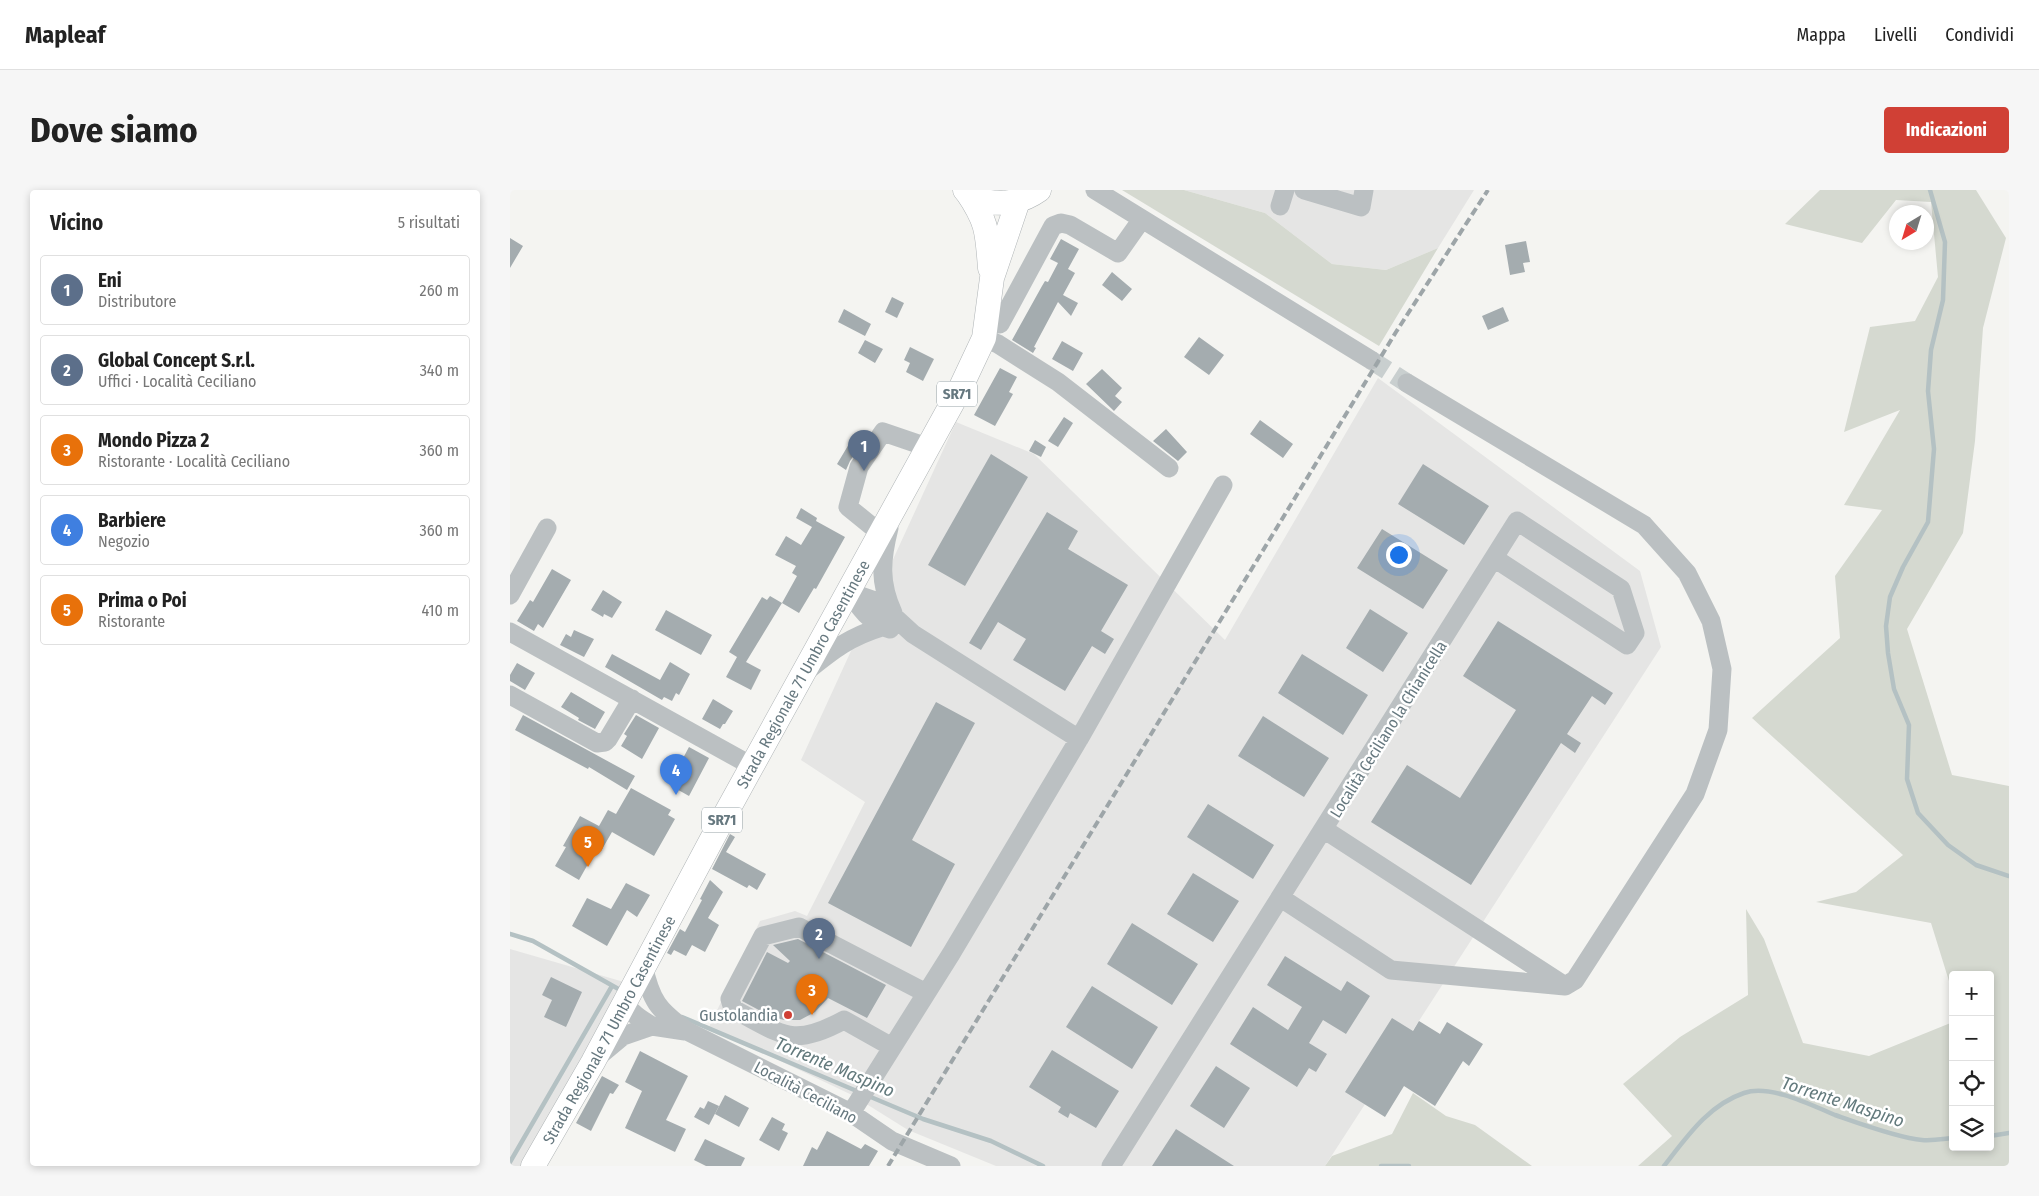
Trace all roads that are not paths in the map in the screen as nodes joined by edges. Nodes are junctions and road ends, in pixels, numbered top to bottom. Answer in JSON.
{"nodes":[{"id":1,"x":1039,"y":190,"type":"edge"},
{"id":2,"x":1304,"y":190,"type":"edge"},
{"id":3,"x":1364,"y":190,"type":"edge"},
{"id":4,"x":966,"y":191,"type":"edge"},
{"id":5,"x":1092,"y":191,"type":"edge"},
{"id":6,"x":1018,"y":201,"type":"junction"},
{"id":7,"x":1142,"y":219,"type":"junction"},
{"id":8,"x":992,"y":278,"type":"junction"},
{"id":9,"x":1016,"y":293,"type":"junction"},
{"id":10,"x":992,"y":331,"type":"junction"},
{"id":11,"x":1371,"y":360,"type":"tunnel mouth"},
{"id":12,"x":1407,"y":383,"type":"tunnel mouth"},
{"id":13,"x":927,"y":447,"type":"junction"},
{"id":14,"x":1169,"y":468,"type":"dead end"},
{"id":15,"x":1223,"y":485,"type":"dead end"},
{"id":16,"x":895,"y":505,"type":"junction"},
{"id":17,"x":547,"y":528,"type":"dead end"},
{"id":18,"x":880,"y":533,"type":"junction"},
{"id":19,"x":1494,"y":558,"type":"junction"},
{"id":20,"x":849,"y":592,"type":"junction"},
{"id":21,"x":510,"y":595,"type":"edge"},
{"id":22,"x":888,"y":621,"type":"junction"},
{"id":23,"x":510,"y":632,"type":"edge"},
{"id":24,"x":802,"y":676,"type":"junction"},
{"id":25,"x":510,"y":695,"type":"edge"},
{"id":26,"x":632,"y":699,"type":"junction"},
{"id":27,"x":1079,"y":739,"type":"junction"},
{"id":28,"x":752,"y":766,"type":"junction"},
{"id":29,"x":1325,"y":830,"type":"junction"},
{"id":30,"x":1281,"y":898,"type":"junction"},
{"id":31,"x":643,"y":965,"type":"junction"},
{"id":32,"x":1565,"y":986,"type":"junction"},
{"id":33,"x":926,"y":993,"type":"junction"},
{"id":34,"x":624,"y":1002,"type":"junction"},
{"id":35,"x":652,"y":1026,"type":"junction"},
{"id":36,"x":687,"y":1031,"type":"junction"},
{"id":37,"x":892,"y":1046,"type":"junction"},
{"id":38,"x":593,"y":1062,"type":"junction"},
{"id":39,"x":851,"y":1113,"type":"junction"},
{"id":40,"x":532,"y":1166,"type":"edge"},
{"id":41,"x":951,"y":1166,"type":"edge"},
{"id":42,"x":1112,"y":1166,"type":"edge"}],
"edges":[{"from":1,"to":6,"type":"main road","number":"SR71"},
{"from":2,"to":3,"type":"street"},
{"from":4,"to":6,"type":"main road","number":"SR71"},
{"from":4,"to":8,"type":"main road","name":"Strada Regionale 71 Umbro Casentinese","number":"SR71"},
{"from":5,"to":7,"type":"street"},
{"from":6,"to":8,"type":"main road","name":"Strada Regionale 71 Umbro Casentinese","number":"SR71"},
{"from":7,"to":9,"type":"street"},
{"from":7,"to":11,"type":"street"},
{"from":8,"to":9,"type":"street"},
{"from":8,"to":10,"type":"main road","name":"Strada Regionale 71 Umbro Casentinese","number":"SR71"},
{"from":9,"to":10,"type":"street"},
{"from":10,"to":13,"type":"main road","name":"Strada Regionale 71 Umbro Casentinese","number":"SR71"},
{"from":10,"to":14,"type":"street"},
{"from":12,"to":32,"type":"street"},
{"from":13,"to":16,"type":"main road","name":"Strada Regionale 71 Umbro Casentinese","number":"SR71"},
{"from":13,"to":18,"type":"street"},
{"from":15,"to":27,"type":"street"},
{"from":16,"to":18,"type":"main road","name":"Strada Regionale 71 Umbro Casentinese","number":"SR71"},
{"from":16,"to":22,"type":"street"},
{"from":17,"to":21,"type":"street"},
{"from":18,"to":20,"type":"main road","name":"Strada Regionale 71 Umbro Casentinese","number":"SR71"},
{"from":19,"to":19,"type":"street","name":"Località Ceciliano la Chianicella"},
{"from":19,"to":29,"type":"street","name":"Località Ceciliano la Chianicella"},
{"from":20,"to":22,"type":"street"},
{"from":20,"to":24,"type":"main road","name":"Strada Regionale 71 Umbro Casentinese","number":"SR71"},
{"from":22,"to":24,"type":"street"},
{"from":22,"to":27,"type":"street"},
{"from":23,"to":26,"type":"street"},
{"from":24,"to":28,"type":"main road","name":"Strada Regionale 71 Umbro Casentinese","number":"SR71"},
{"from":25,"to":26,"type":"street"},
{"from":26,"to":28,"type":"street"},
{"from":27,"to":33,"type":"street"},
{"from":28,"to":31,"type":"main road","name":"Strada Regionale 71 Umbro Casentinese","number":"SR71"},
{"from":29,"to":30,"type":"street","name":"Località Ceciliano la Chianicella"},
{"from":29,"to":32,"type":"street"},
{"from":30,"to":32,"type":"street"},
{"from":30,"to":42,"type":"street","name":"Località Ceciliano la Chianicella"},
{"from":31,"to":34,"type":"main road","name":"Strada Regionale 71 Umbro Casentinese","number":"SR71"},
{"from":31,"to":36,"type":"street"},
{"from":33,"to":37,"type":"street"},
{"from":33,"to":37,"type":"street"},
{"from":34,"to":35,"type":"street"},
{"from":34,"to":38,"type":"main road","name":"Strada Regionale 71 Umbro Casentinese","number":"SR71"},
{"from":35,"to":36,"type":"street"},
{"from":35,"to":38,"type":"street"},
{"from":36,"to":39,"type":"street","name":"Località Ceciliano"},
{"from":37,"to":39,"type":"street"},
{"from":38,"to":40,"type":"main road","name":"Strada Regionale 71 Umbro Casentinese","number":"SR71"},
{"from":39,"to":41,"type":"street","name":"Località Ceciliano"}]}
